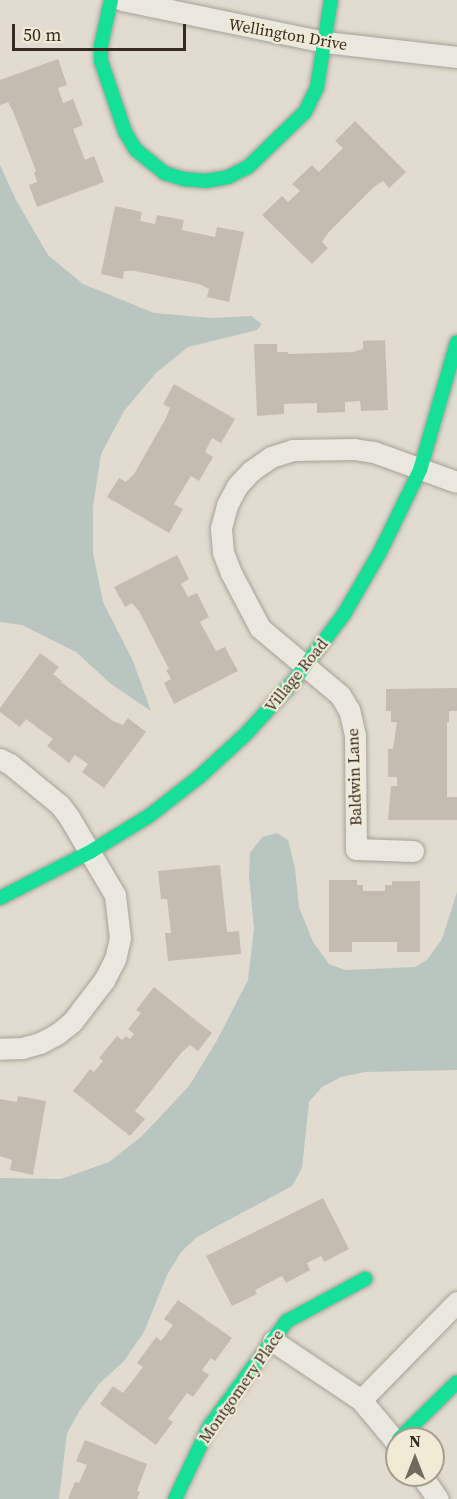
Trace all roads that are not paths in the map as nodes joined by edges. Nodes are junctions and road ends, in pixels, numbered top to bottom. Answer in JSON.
{"nodes":[{"id":1,"x":111,"y":0,"type":"edge"},
{"id":2,"x":122,"y":0,"type":"edge"},
{"id":3,"x":331,"y":0,"type":"edge"},
{"id":4,"x":325,"y":42,"type":"junction"},
{"id":5,"x":457,"y":57,"type":"edge"},
{"id":6,"x":456,"y":353,"type":"edge"},
{"id":7,"x":420,"y":470,"type":"junction"},
{"id":8,"x":457,"y":482,"type":"edge"},
{"id":9,"x":305,"y":667,"type":"junction"},
{"id":10,"x":0,"y":759,"type":"edge"},
{"id":11,"x":413,"y":850,"type":"dead end"},
{"id":12,"x":90,"y":852,"type":"junction"},
{"id":13,"x":0,"y":898,"type":"edge"},
{"id":14,"x":0,"y":1049,"type":"edge"},
{"id":15,"x":365,"y":1279,"type":"dead end"},
{"id":16,"x":457,"y":1302,"type":"edge"},
{"id":17,"x":273,"y":1341,"type":"junction"},
{"id":18,"x":457,"y":1382,"type":"edge"},
{"id":19,"x":361,"y":1400,"type":"junction"},
{"id":20,"x":385,"y":1427,"type":"edge"},
{"id":21,"x":411,"y":1427,"type":"edge"},
{"id":22,"x":175,"y":1499,"type":"edge"}],
"edges":[{"from":1,"to":4,"type":"street"},
{"from":2,"to":4,"type":"street","name":"Wellington Drive"},
{"from":3,"to":4,"type":"street"},
{"from":4,"to":5,"type":"street","name":"Wellington Drive"},
{"from":6,"to":7,"type":"street","name":"Village Road"},
{"from":7,"to":8,"type":"street"},
{"from":7,"to":9,"type":"street","name":"Village Road"},
{"from":7,"to":9,"type":"street"},
{"from":9,"to":11,"type":"street","name":"Baldwin Lane"},
{"from":9,"to":12,"type":"street","name":"Village Road"},
{"from":10,"to":12,"type":"street"},
{"from":12,"to":13,"type":"street","name":"Village Road"},
{"from":12,"to":14,"type":"street"},
{"from":15,"to":17,"type":"street","name":"Montgomery Place"},
{"from":16,"to":19,"type":"street"},
{"from":17,"to":19,"type":"street"},
{"from":17,"to":22,"type":"street","name":"Montgomery Place"},
{"from":18,"to":21,"type":"street"},
{"from":19,"to":20,"type":"street"}]}
